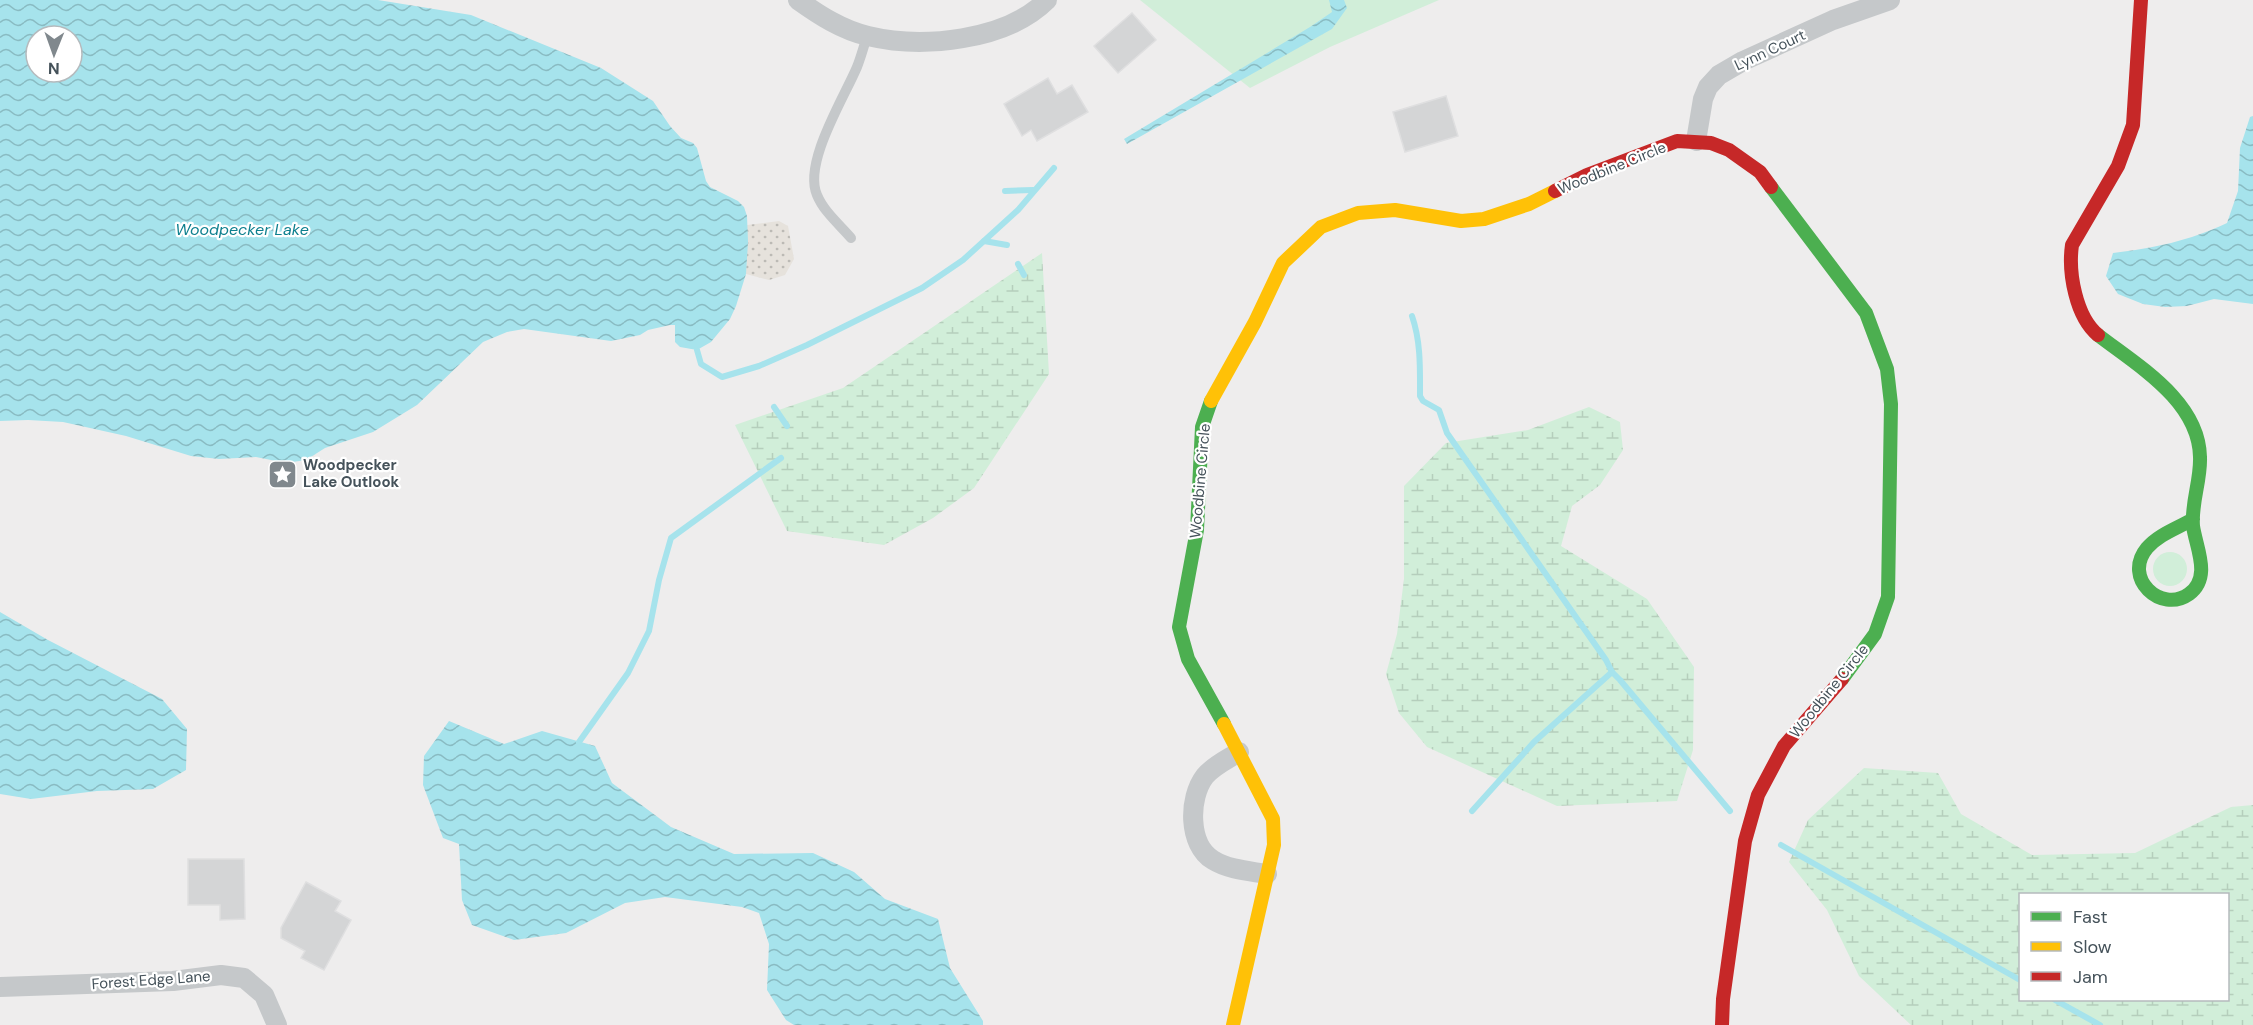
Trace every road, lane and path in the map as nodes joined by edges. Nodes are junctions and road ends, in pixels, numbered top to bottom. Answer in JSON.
{"nodes":[{"id":1,"x":798,"y":0,"type":"edge"},
{"id":2,"x":1047,"y":0,"type":"edge"},
{"id":3,"x":1890,"y":0,"type":"edge"},
{"id":4,"x":2141,"y":0,"type":"edge"},
{"id":5,"x":867,"y":36,"type":"junction"},
{"id":6,"x":1696,"y":141,"type":"junction"},
{"id":7,"x":851,"y":238,"type":"dead end"},
{"id":8,"x":2193,"y":519,"type":"junction"},
{"id":9,"x":1239,"y":752,"type":"junction"},
{"id":10,"x":1267,"y":874,"type":"junction"},
{"id":11,"x":0,"y":987,"type":"edge"},
{"id":12,"x":277,"y":1025,"type":"edge"},
{"id":13,"x":1233,"y":1025,"type":"edge"},
{"id":14,"x":1722,"y":1025,"type":"edge"}],
"edges":[{"from":1,"to":5,"type":"street"},
{"from":2,"to":5,"type":"street"},
{"from":3,"to":6,"type":"street","name":"Lynn Court"},
{"from":4,"to":8,"type":"street"},
{"from":5,"to":7,"type":"lane"},
{"from":6,"to":9,"type":"street","name":"Woodbine Circle"},
{"from":6,"to":14,"type":"street","name":"Woodbine Circle"},
{"from":8,"to":8,"type":"street"},
{"from":9,"to":10,"type":"street","name":"Woodbine Circle"},
{"from":9,"to":10,"type":"street"},
{"from":10,"to":13,"type":"street","name":"Woodbine Circle"},
{"from":11,"to":12,"type":"street","name":"Forest Edge Lane"}]}
